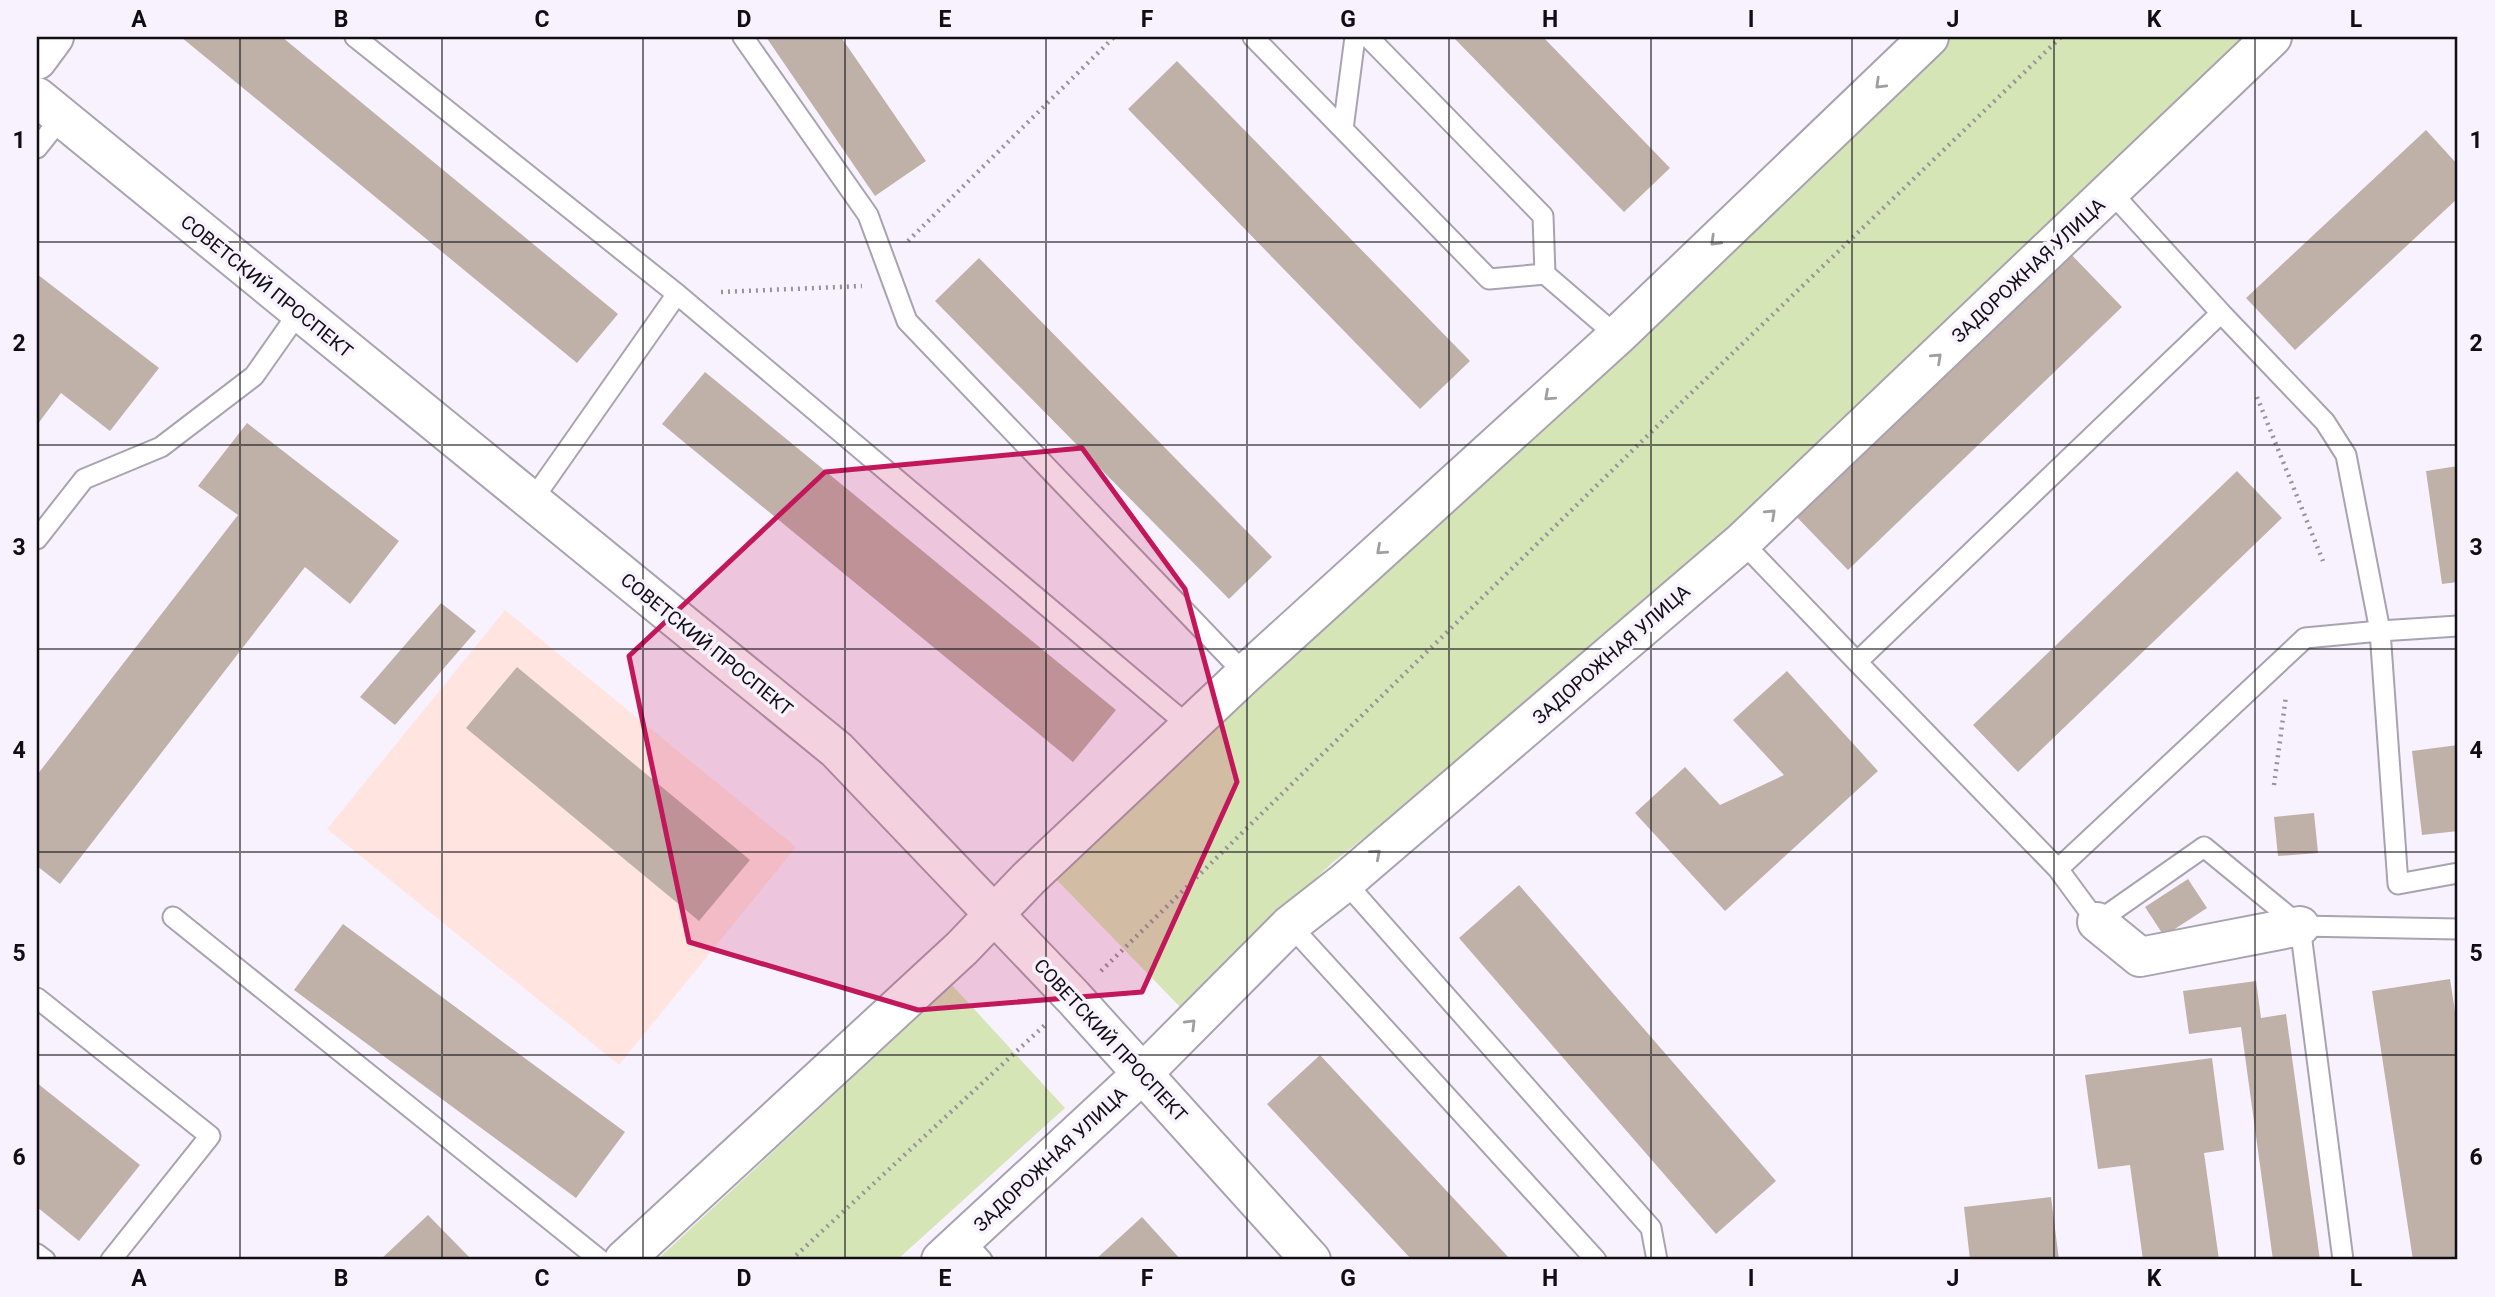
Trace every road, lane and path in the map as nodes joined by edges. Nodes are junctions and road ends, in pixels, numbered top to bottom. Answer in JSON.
{"nodes":[{"id":1,"x":54,"y":37,"type":"edge"},
{"id":2,"x":355,"y":37,"type":"edge"},
{"id":3,"x":743,"y":37,"type":"edge"},
{"id":4,"x":1114,"y":37,"type":"edge"},
{"id":5,"x":1253,"y":37,"type":"edge"},
{"id":6,"x":1355,"y":37,"type":"edge"},
{"id":7,"x":1368,"y":37,"type":"edge"},
{"id":8,"x":1929,"y":37,"type":"edge"},
{"id":9,"x":2061,"y":37,"type":"edge"},
{"id":10,"x":2272,"y":37,"type":"edge"},
{"id":11,"x":37,"y":60,"type":"edge"},
{"id":12,"x":49,"y":107,"type":"edge"},
{"id":13,"x":1343,"y":129,"type":"junction"},
{"id":14,"x":37,"y":148,"type":"edge"},
{"id":15,"x":2111,"y":192,"type":"junction"},
{"id":16,"x":887,"y":262,"type":"junction"},
{"id":17,"x":1545,"y":274,"type":"junction"},
{"id":18,"x":677,"y":294,"type":"junction"},
{"id":19,"x":299,"y":312,"type":"junction"},
{"id":20,"x":2221,"y":313,"type":"junction"},
{"id":21,"x":1617,"y":336,"type":"junction"},
{"id":22,"x":2256,"y":394,"type":"dead end"},
{"id":23,"x":531,"y":502,"type":"junction"},
{"id":24,"x":37,"y":539,"type":"edge"},
{"id":25,"x":1742,"y":542,"type":"junction"},
{"id":26,"x":2323,"y":561,"type":"dead end"},
{"id":27,"x":2458,"y":626,"type":"edge"},
{"id":28,"x":2380,"y":631,"type":"junction"},
{"id":29,"x":2291,"y":650,"type":"junction"},
{"id":30,"x":1857,"y":662,"type":"junction"},
{"id":31,"x":1245,"y":674,"type":"junction"},
{"id":32,"x":1190,"y":727,"type":"junction"},
{"id":33,"x":2274,"y":785,"type":"dead end"},
{"id":34,"x":2058,"y":869,"type":"junction"},
{"id":35,"x":2458,"y":873,"type":"edge"},
{"id":36,"x":1345,"y":882,"type":"junction"},
{"id":37,"x":993,"y":915,"type":"junction"},
{"id":38,"x":173,"y":917,"type":"dead end"},
{"id":39,"x":2097,"y":922,"type":"junction"},
{"id":40,"x":1290,"y":925,"type":"junction"},
{"id":41,"x":2300,"y":926,"type":"junction"},
{"id":42,"x":2458,"y":929,"type":"edge"},
{"id":43,"x":1085,"y":987,"type":"junction"},
{"id":44,"x":37,"y":998,"type":"edge"},
{"id":45,"x":1143,"y":1073,"type":"junction"},
{"id":46,"x":962,"y":1253,"type":"edge"},
{"id":47,"x":37,"y":1254,"type":"edge"},
{"id":48,"x":45,"y":1260,"type":"edge"},
{"id":49,"x":111,"y":1260,"type":"edge"},
{"id":50,"x":600,"y":1260,"type":"edge"},
{"id":51,"x":624,"y":1260,"type":"edge"},
{"id":52,"x":791,"y":1260,"type":"edge"},
{"id":53,"x":1311,"y":1260,"type":"edge"},
{"id":54,"x":1596,"y":1260,"type":"edge"},
{"id":55,"x":1657,"y":1260,"type":"edge"},
{"id":56,"x":2343,"y":1260,"type":"edge"}],
"edges":[{"from":1,"to":11,"type":"street"},
{"from":2,"to":18,"type":"lane"},
{"from":3,"to":16,"type":"lane"},
{"from":4,"to":16,"type":"path"},
{"from":5,"to":13,"type":"lane"},
{"from":6,"to":13,"type":"lane"},
{"from":7,"to":17,"type":"lane"},
{"from":8,"to":21,"type":"street","one_way":true},
{"from":9,"to":43,"type":"path"},
{"from":10,"to":15,"type":"street","name":"ЗАДОРОЖНАЯ УЛИЦА"},
{"from":12,"to":14,"type":"lane"},
{"from":12,"to":19,"type":"street","name":"СОВЕТСКИЙ ПРОСПЕКТ"},
{"from":13,"to":17,"type":"lane"},
{"from":15,"to":20,"type":"lane"},
{"from":25,"to":15,"type":"street","name":"ЗАДОРОЖНАЯ УЛИЦА","one_way":true},
{"from":16,"to":18,"type":"path"},
{"from":16,"to":31,"type":"lane"},
{"from":17,"to":21,"type":"lane"},
{"from":18,"to":23,"type":"lane"},
{"from":18,"to":32,"type":"lane"},
{"from":19,"to":23,"type":"street","name":"СОВЕТСКИЙ ПРОСПЕКТ"},
{"from":19,"to":24,"type":"lane"},
{"from":20,"to":28,"type":"lane"},
{"from":20,"to":30,"type":"lane"},
{"from":21,"to":31,"type":"street","one_way":true},
{"from":22,"to":26,"type":"path"},
{"from":23,"to":37,"type":"street","name":"СОВЕТСКИЙ ПРОСПЕКТ"},
{"from":25,"to":30,"type":"lane"},
{"from":36,"to":25,"type":"street","name":"ЗАДОРОЖНАЯ УЛИЦА","one_way":true},
{"from":27,"to":28,"type":"lane"},
{"from":28,"to":29,"type":"lane"},
{"from":28,"to":35,"type":"lane"},
{"from":29,"to":33,"type":"path"},
{"from":29,"to":34,"type":"lane"},
{"from":30,"to":34,"type":"lane"},
{"from":31,"to":32,"type":"street"},
{"from":32,"to":37,"type":"street"},
{"from":34,"to":39,"type":"lane"},
{"from":36,"to":40,"type":"street","name":"ЗАДОРОЖНАЯ УЛИЦА"},
{"from":36,"to":55,"type":"lane"},
{"from":37,"to":43,"type":"street","name":"СОВЕТСКИЙ ПРОСПЕКТ"},
{"from":37,"to":51,"type":"street"},
{"from":38,"to":50,"type":"lane"},
{"from":39,"to":41,"type":"street"},
{"from":39,"to":41,"type":"lane"},
{"from":45,"to":40,"type":"street","name":"ЗАДОРОЖНАЯ УЛИЦА","one_way":true},
{"from":40,"to":54,"type":"lane"},
{"from":41,"to":42,"type":"lane"},
{"from":41,"to":56,"type":"lane"},
{"from":43,"to":45,"type":"street","name":"СОВЕТСКИЙ ПРОСПЕКТ"},
{"from":43,"to":52,"type":"path"},
{"from":44,"to":49,"type":"lane"},
{"from":45,"to":46,"type":"street","name":"ЗАДОРОЖНАЯ УЛИЦА"},
{"from":45,"to":53,"type":"street","name":"СОВЕТСКИЙ ПРОСПЕКТ"},
{"from":47,"to":48,"type":"lane"}]}
